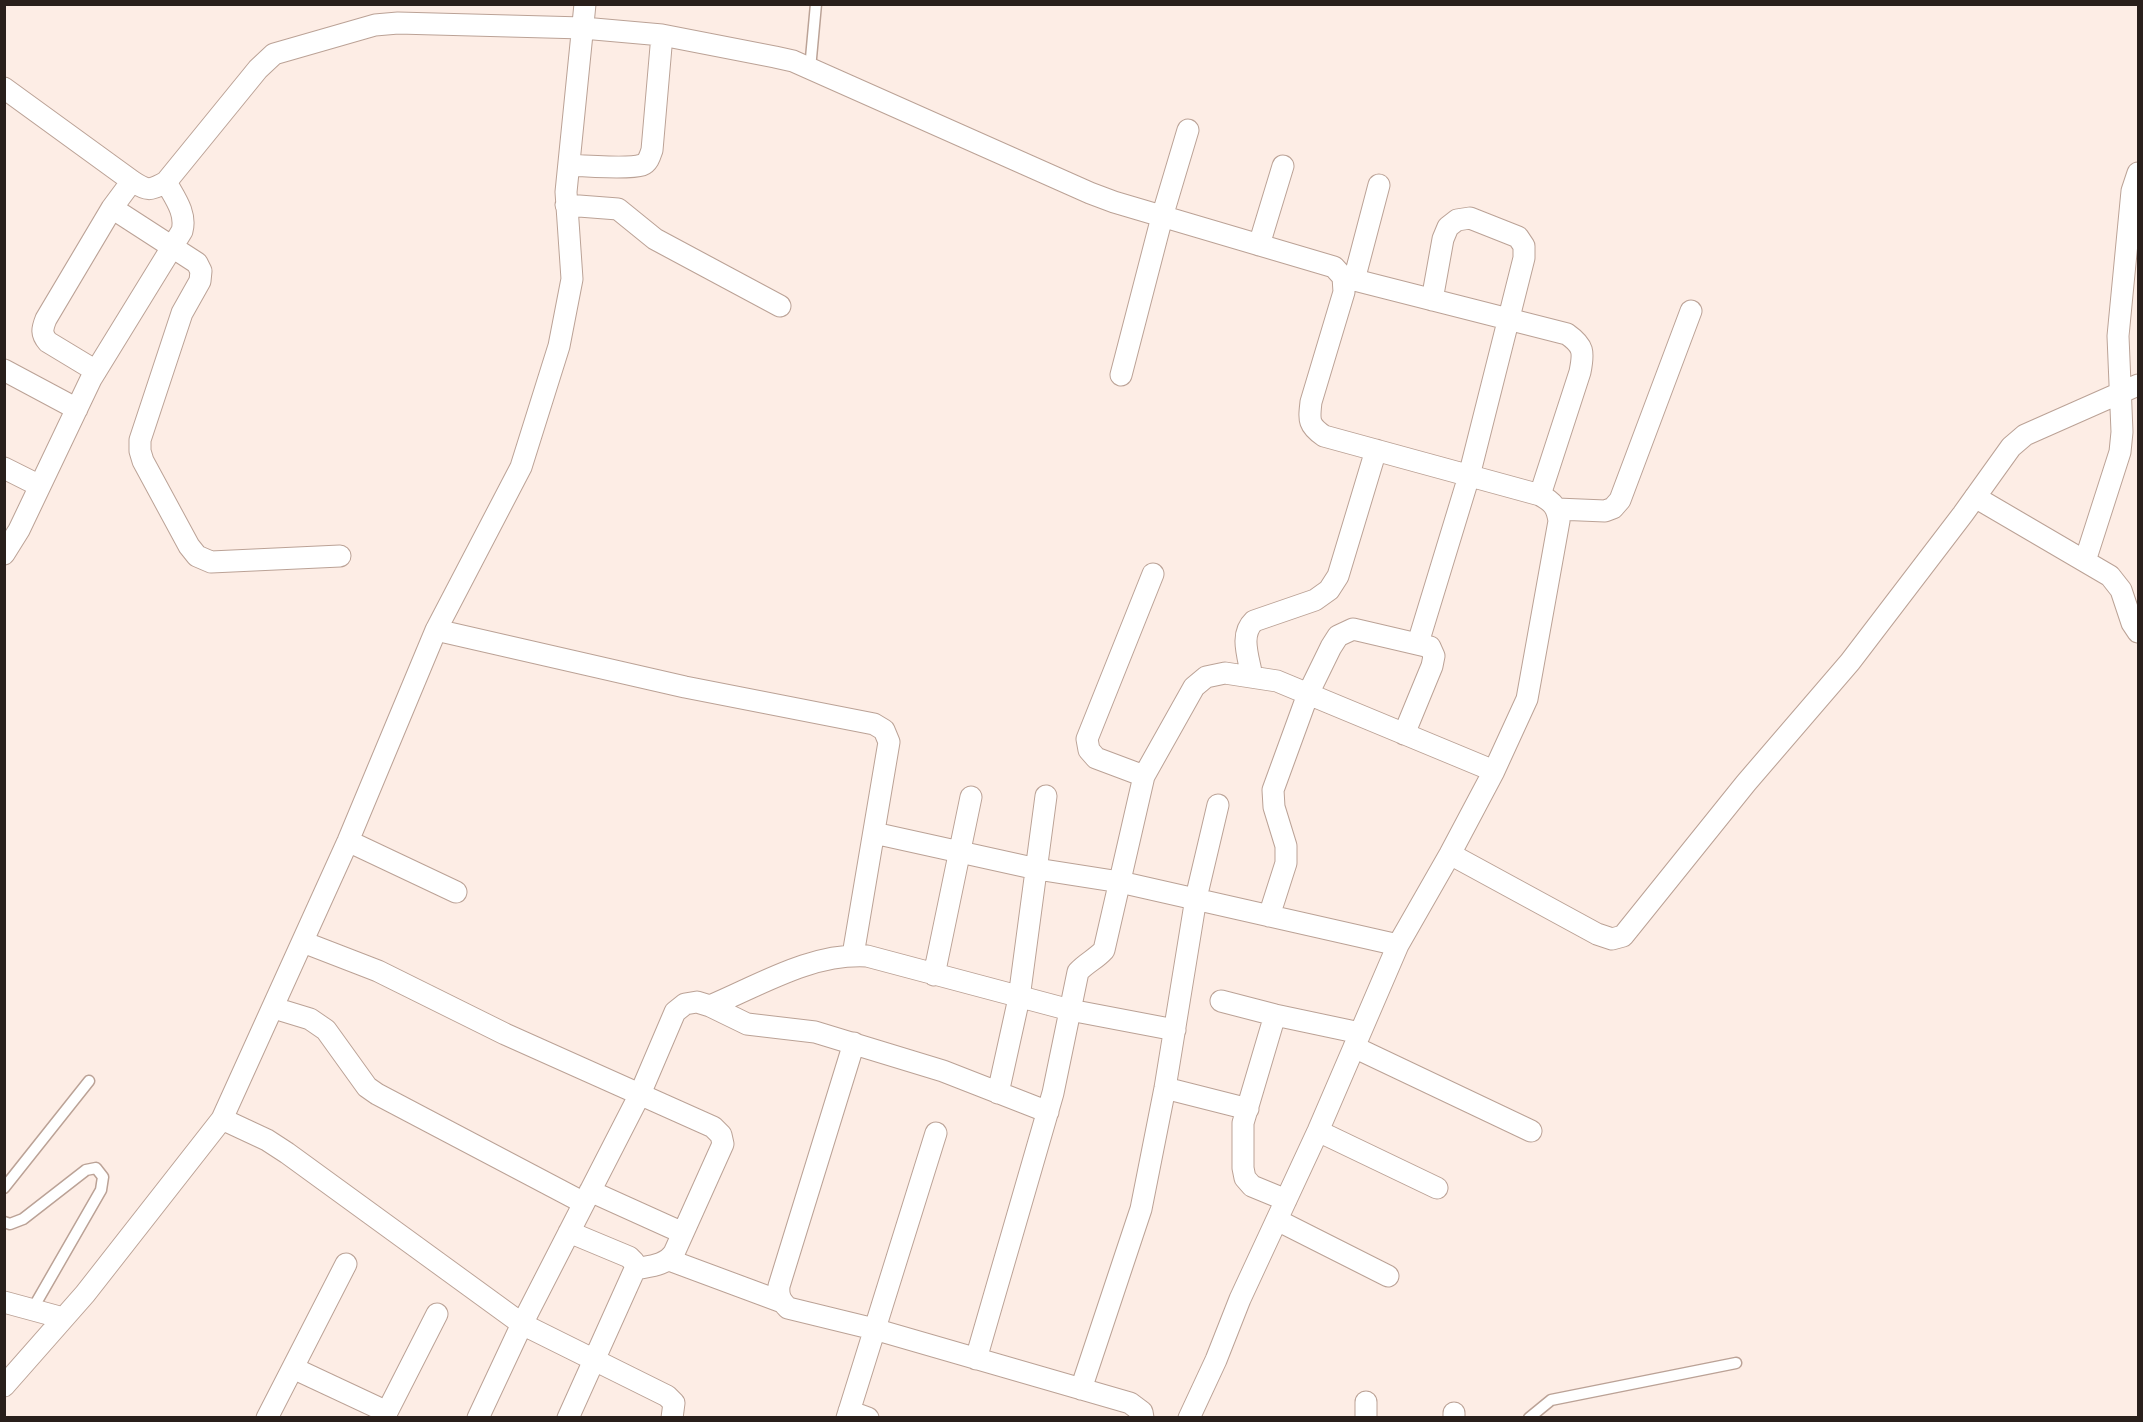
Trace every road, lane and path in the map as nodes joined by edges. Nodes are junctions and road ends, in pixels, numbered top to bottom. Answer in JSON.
{"nodes":[{"id":1,"x":585,"y":4,"type":"edge"},
{"id":2,"x":816,"y":4,"type":"edge"},
{"id":3,"x":442,"y":14,"type":"edge"},
{"id":4,"x":583,"y":27,"type":"junction"},
{"id":5,"x":662,"y":35,"type":"junction"},
{"id":6,"x":810,"y":69,"type":"junction"},
{"id":7,"x":4,"y":88,"type":"edge"},
{"id":8,"x":1188,"y":130,"type":"dead end"},
{"id":9,"x":568,"y":165,"type":"junction"},
{"id":10,"x":1283,"y":166,"type":"dead end"},
{"id":11,"x":2139,"y":173,"type":"edge"},
{"id":12,"x":132,"y":181,"type":"junction"},
{"id":13,"x":166,"y":182,"type":"junction"},
{"id":14,"x":1379,"y":185,"type":"dead end"},
{"id":15,"x":566,"y":205,"type":"junction"},
{"id":16,"x":112,"y":208,"type":"junction"},
{"id":17,"x":1162,"y":217,"type":"junction"},
{"id":18,"x":1259,"y":245,"type":"junction"},
{"id":19,"x":171,"y":246,"type":"junction"},
{"id":20,"x":1348,"y":278,"type":"junction"},
{"id":21,"x":1432,"y":300,"type":"junction"},
{"id":22,"x":780,"y":306,"type":"dead end"},
{"id":23,"x":1691,"y":311,"type":"dead end"},
{"id":24,"x":1509,"y":318,"type":"junction"},
{"id":25,"x":4,"y":370,"type":"edge"},
{"id":26,"x":96,"y":371,"type":"junction"},
{"id":27,"x":1121,"y":375,"type":"dead end"},
{"id":28,"x":2129,"y":389,"type":"edge"},
{"id":29,"x":77,"y":409,"type":"junction"},
{"id":30,"x":1376,"y":450,"type":"junction"},
{"id":31,"x":2129,"y":453,"type":"edge"},
{"id":32,"x":4,"y":468,"type":"edge"},
{"id":33,"x":1469,"y":476,"type":"junction"},
{"id":34,"x":40,"y":486,"type":"junction"},
{"id":35,"x":1540,"y":495,"type":"junction"},
{"id":36,"x":1975,"y":497,"type":"junction"},
{"id":37,"x":1557,"y":509,"type":"junction"},
{"id":38,"x":4,"y":554,"type":"edge"},
{"id":39,"x":340,"y":556,"type":"dead end"},
{"id":40,"x":2085,"y":561,"type":"junction"},
{"id":41,"x":1153,"y":574,"type":"dead end"},
{"id":42,"x":436,"y":630,"type":"junction"},
{"id":43,"x":2139,"y":632,"type":"edge"},
{"id":44,"x":1418,"y":643,"type":"junction"},
{"id":45,"x":1251,"y":677,"type":"junction"},
{"id":46,"x":1308,"y":694,"type":"junction"},
{"id":47,"x":1404,"y":734,"type":"junction"},
{"id":48,"x":1494,"y":771,"type":"junction"},
{"id":49,"x":1144,"y":776,"type":"junction"},
{"id":50,"x":1046,"y":796,"type":"dead end"},
{"id":51,"x":971,"y":797,"type":"dead end"},
{"id":52,"x":1218,"y":805,"type":"dead end"},
{"id":53,"x":874,"y":833,"type":"junction"},
{"id":54,"x":348,"y":841,"type":"junction"},
{"id":55,"x":959,"y":852,"type":"junction"},
{"id":56,"x":1450,"y":854,"type":"junction"},
{"id":57,"x":1037,"y":869,"type":"junction"},
{"id":58,"x":1120,"y":882,"type":"junction"},
{"id":59,"x":456,"y":892,"type":"dead end"},
{"id":60,"x":1196,"y":898,"type":"junction"},
{"id":61,"x":1269,"y":916,"type":"junction"},
{"id":62,"x":303,"y":942,"type":"junction"},
{"id":63,"x":1398,"y":945,"type":"junction"},
{"id":64,"x":853,"y":955,"type":"junction"},
{"id":65,"x":934,"y":975,"type":"junction"},
{"id":66,"x":1019,"y":998,"type":"junction"},
{"id":67,"x":1221,"y":1001,"type":"dead end"},
{"id":68,"x":710,"y":1006,"type":"junction"},
{"id":69,"x":273,"y":1008,"type":"junction"},
{"id":70,"x":1070,"y":1010,"type":"junction"},
{"id":71,"x":1275,"y":1016,"type":"junction"},
{"id":72,"x":1175,"y":1030,"type":"junction"},
{"id":73,"x":1357,"y":1040,"type":"junction"},
{"id":74,"x":854,"y":1043,"type":"junction"},
{"id":75,"x":89,"y":1081,"type":"dead end"},
{"id":76,"x":1165,"y":1088,"type":"junction"},
{"id":77,"x":998,"y":1093,"type":"junction"},
{"id":78,"x":640,"y":1094,"type":"junction"},
{"id":79,"x":1248,"y":1109,"type":"junction"},
{"id":80,"x":1048,"y":1112,"type":"junction"},
{"id":81,"x":222,"y":1119,"type":"junction"},
{"id":82,"x":1318,"y":1131,"type":"junction"},
{"id":83,"x":1531,"y":1131,"type":"dead end"},
{"id":84,"x":936,"y":1133,"type":"dead end"},
{"id":85,"x":4,"y":1188,"type":"edge"},
{"id":86,"x":1437,"y":1188,"type":"dead end"},
{"id":87,"x":587,"y":1197,"type":"junction"},
{"id":88,"x":1286,"y":1200,"type":"junction"},
{"id":89,"x":1277,"y":1220,"type":"junction"},
{"id":90,"x":4,"y":1222,"type":"edge"},
{"id":91,"x":569,"y":1232,"type":"junction"},
{"id":92,"x":683,"y":1233,"type":"junction"},
{"id":93,"x":669,"y":1260,"type":"junction"},
{"id":94,"x":346,"y":1264,"type":"dead end"},
{"id":95,"x":635,"y":1269,"type":"junction"},
{"id":96,"x":1388,"y":1276,"type":"dead end"},
{"id":97,"x":4,"y":1302,"type":"edge"},
{"id":98,"x":782,"y":1302,"type":"junction"},
{"id":99,"x":32,"y":1310,"type":"junction"},
{"id":100,"x":437,"y":1314,"type":"dead end"},
{"id":101,"x":63,"y":1318,"type":"junction"},
{"id":102,"x":522,"y":1324,"type":"junction"},
{"id":103,"x":874,"y":1329,"type":"junction"},
{"id":104,"x":594,"y":1359,"type":"junction"},
{"id":105,"x":976,"y":1359,"type":"junction"},
{"id":106,"x":1736,"y":1363,"type":"dead end"},
{"id":107,"x":293,"y":1368,"type":"junction"},
{"id":108,"x":4,"y":1386,"type":"edge"},
{"id":109,"x":1081,"y":1389,"type":"junction"},
{"id":110,"x":386,"y":1414,"type":"edge"},
{"id":111,"x":855,"y":1415,"type":"edge"},
{"id":112,"x":267,"y":1418,"type":"edge"},
{"id":113,"x":478,"y":1418,"type":"edge"},
{"id":114,"x":568,"y":1418,"type":"edge"},
{"id":115,"x":672,"y":1418,"type":"edge"},
{"id":116,"x":1143,"y":1418,"type":"edge"},
{"id":117,"x":1189,"y":1418,"type":"edge"},
{"id":118,"x":1529,"y":1418,"type":"edge"}],
"edges":[{"from":1,"to":4,"type":"street"},
{"from":2,"to":6,"type":"lane"},
{"from":3,"to":4,"type":"street"},
{"from":3,"to":13,"type":"street"},
{"from":4,"to":5,"type":"street"},
{"from":4,"to":9,"type":"street"},
{"from":5,"to":6,"type":"street"},
{"from":5,"to":9,"type":"street"},
{"from":6,"to":17,"type":"street"},
{"from":7,"to":12,"type":"street"},
{"from":8,"to":17,"type":"street"},
{"from":9,"to":15,"type":"street"},
{"from":10,"to":18,"type":"street"},
{"from":11,"to":28,"type":"street"},
{"from":12,"to":13,"type":"street"},
{"from":12,"to":16,"type":"street"},
{"from":13,"to":19,"type":"street"},
{"from":14,"to":20,"type":"street"},
{"from":15,"to":22,"type":"street"},
{"from":15,"to":42,"type":"street"},
{"from":16,"to":19,"type":"street"},
{"from":16,"to":26,"type":"street"},
{"from":17,"to":18,"type":"street"},
{"from":17,"to":27,"type":"street"},
{"from":18,"to":20,"type":"street"},
{"from":19,"to":26,"type":"street"},
{"from":19,"to":39,"type":"street"},
{"from":20,"to":21,"type":"street"},
{"from":20,"to":30,"type":"street"},
{"from":21,"to":24,"type":"street"},
{"from":21,"to":24,"type":"street"},
{"from":23,"to":37,"type":"street"},
{"from":24,"to":33,"type":"street"},
{"from":24,"to":35,"type":"street"},
{"from":25,"to":29,"type":"street"},
{"from":26,"to":29,"type":"street"},
{"from":28,"to":31,"type":"street"},
{"from":28,"to":36,"type":"street"},
{"from":29,"to":34,"type":"street"},
{"from":30,"to":33,"type":"street"},
{"from":30,"to":45,"type":"street"},
{"from":31,"to":40,"type":"street"},
{"from":32,"to":34,"type":"street"},
{"from":33,"to":35,"type":"street"},
{"from":33,"to":44,"type":"street"},
{"from":34,"to":38,"type":"street"},
{"from":35,"to":37,"type":"street"},
{"from":36,"to":40,"type":"street"},
{"from":36,"to":56,"type":"street"},
{"from":37,"to":48,"type":"street"},
{"from":40,"to":43,"type":"street"},
{"from":41,"to":49,"type":"street"},
{"from":42,"to":53,"type":"street"},
{"from":42,"to":54,"type":"street"},
{"from":44,"to":46,"type":"street"},
{"from":44,"to":47,"type":"street"},
{"from":45,"to":46,"type":"street"},
{"from":45,"to":49,"type":"street"},
{"from":46,"to":47,"type":"street"},
{"from":46,"to":61,"type":"street"},
{"from":47,"to":48,"type":"street"},
{"from":48,"to":56,"type":"street"},
{"from":49,"to":58,"type":"street"},
{"from":50,"to":57,"type":"street"},
{"from":51,"to":55,"type":"street"},
{"from":52,"to":60,"type":"street"},
{"from":53,"to":55,"type":"street"},
{"from":53,"to":64,"type":"street"},
{"from":54,"to":59,"type":"street"},
{"from":54,"to":62,"type":"street"},
{"from":55,"to":57,"type":"street"},
{"from":55,"to":65,"type":"street"},
{"from":56,"to":63,"type":"street"},
{"from":57,"to":58,"type":"street"},
{"from":57,"to":66,"type":"street"},
{"from":58,"to":60,"type":"street"},
{"from":58,"to":70,"type":"street"},
{"from":60,"to":61,"type":"street"},
{"from":60,"to":72,"type":"street"},
{"from":61,"to":63,"type":"street"},
{"from":62,"to":69,"type":"street"},
{"from":62,"to":78,"type":"street"},
{"from":63,"to":73,"type":"street"},
{"from":64,"to":65,"type":"street"},
{"from":64,"to":68,"type":"street"},
{"from":65,"to":66,"type":"street"},
{"from":66,"to":70,"type":"street"},
{"from":66,"to":77,"type":"street"},
{"from":67,"to":71,"type":"street"},
{"from":68,"to":74,"type":"street"},
{"from":68,"to":78,"type":"street"},
{"from":69,"to":81,"type":"street"},
{"from":69,"to":87,"type":"street"},
{"from":70,"to":72,"type":"street"},
{"from":70,"to":80,"type":"street"},
{"from":71,"to":73,"type":"street"},
{"from":71,"to":79,"type":"street"},
{"from":72,"to":76,"type":"street"},
{"from":73,"to":82,"type":"street"},
{"from":73,"to":83,"type":"street"},
{"from":74,"to":77,"type":"street"},
{"from":74,"to":98,"type":"street"},
{"from":75,"to":85,"type":"lane"},
{"from":76,"to":79,"type":"street"},
{"from":76,"to":109,"type":"street"},
{"from":77,"to":80,"type":"street"},
{"from":78,"to":87,"type":"street"},
{"from":78,"to":92,"type":"street"},
{"from":79,"to":88,"type":"street"},
{"from":80,"to":105,"type":"street"},
{"from":81,"to":101,"type":"street"},
{"from":81,"to":102,"type":"street"},
{"from":82,"to":86,"type":"street"},
{"from":82,"to":88,"type":"street"},
{"from":84,"to":103,"type":"street"},
{"from":87,"to":91,"type":"street"},
{"from":87,"to":92,"type":"street"},
{"from":88,"to":89,"type":"street"},
{"from":89,"to":96,"type":"street"},
{"from":89,"to":117,"type":"street"},
{"from":90,"to":99,"type":"lane"},
{"from":91,"to":95,"type":"street"},
{"from":91,"to":102,"type":"street"},
{"from":92,"to":93,"type":"street"},
{"from":93,"to":95,"type":"street"},
{"from":93,"to":98,"type":"street"},
{"from":94,"to":107,"type":"street"},
{"from":95,"to":104,"type":"street"},
{"from":97,"to":99,"type":"street"},
{"from":98,"to":103,"type":"street"},
{"from":99,"to":101,"type":"street"},
{"from":100,"to":110,"type":"street"},
{"from":101,"to":108,"type":"street"},
{"from":102,"to":104,"type":"street"},
{"from":102,"to":113,"type":"street"},
{"from":103,"to":105,"type":"street"},
{"from":103,"to":111,"type":"street"},
{"from":104,"to":114,"type":"street"},
{"from":104,"to":115,"type":"street"},
{"from":105,"to":109,"type":"street"},
{"from":106,"to":118,"type":"lane"},
{"from":107,"to":110,"type":"street"},
{"from":107,"to":112,"type":"street"},
{"from":109,"to":116,"type":"street"}]}
